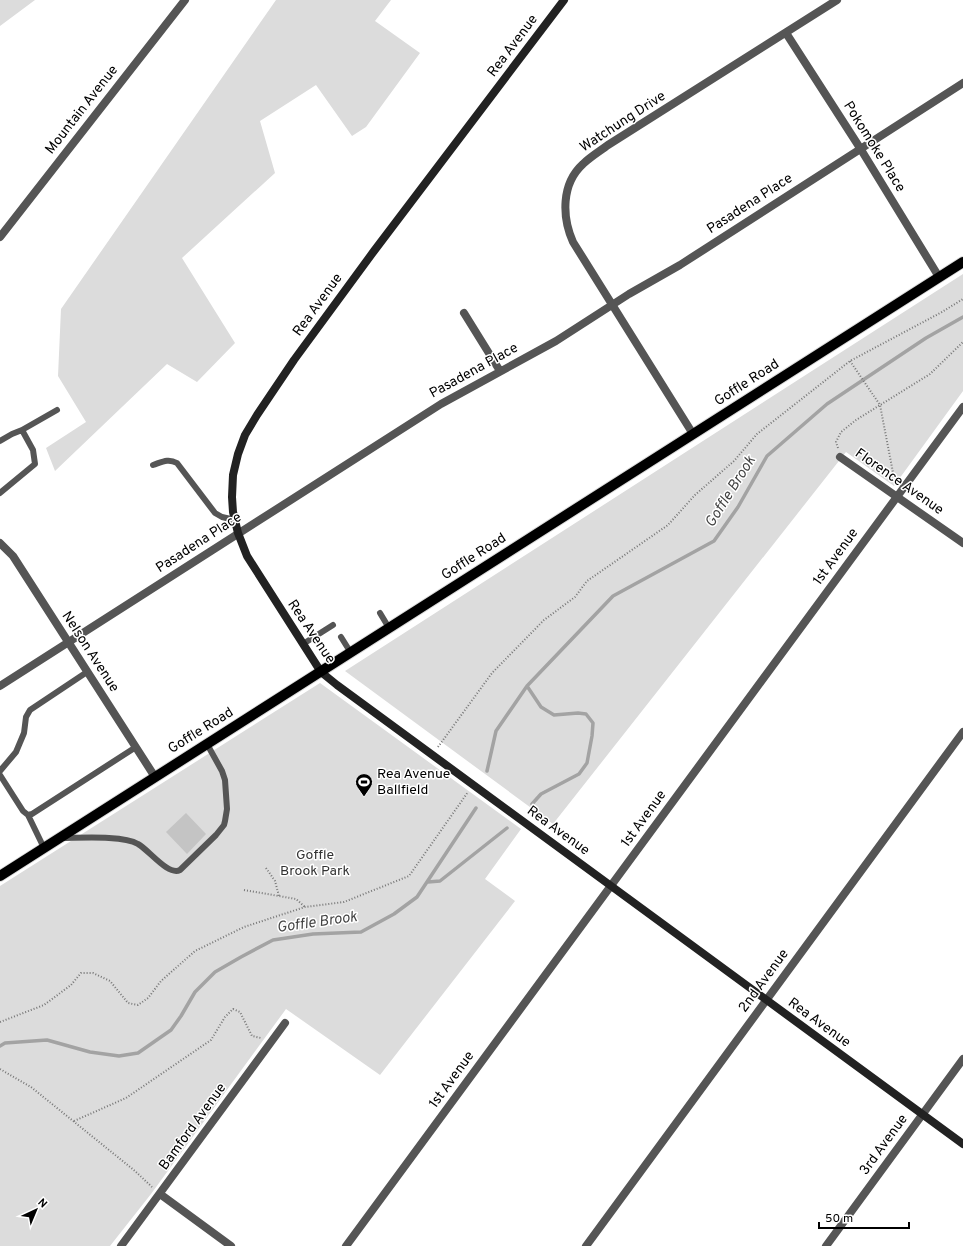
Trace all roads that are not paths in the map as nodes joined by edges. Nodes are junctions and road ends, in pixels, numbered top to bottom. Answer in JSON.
{"nodes":[{"id":1,"x":185,"y":0,"type":"edge"},
{"id":2,"x":564,"y":0,"type":"edge"},
{"id":3,"x":837,"y":0,"type":"edge"},
{"id":4,"x":786,"y":32,"type":"junction"},
{"id":5,"x":963,"y":83,"type":"edge"},
{"id":6,"x":860,"y":148,"type":"junction"},
{"id":7,"x":0,"y":237,"type":"edge"},
{"id":8,"x":963,"y":262,"type":"edge"},
{"id":9,"x":939,"y":277,"type":"junction"},
{"id":10,"x":612,"y":305,"type":"junction"},
{"id":11,"x":464,"y":314,"type":"dead end"},
{"id":12,"x":500,"y":371,"type":"junction"},
{"id":13,"x":963,"y":407,"type":"edge"},
{"id":14,"x":57,"y":410,"type":"dead end"},
{"id":15,"x":22,"y":430,"type":"junction"},
{"id":16,"x":693,"y":434,"type":"junction"},
{"id":17,"x":0,"y":442,"type":"edge"},
{"id":18,"x":840,"y":457,"type":"road end"},
{"id":19,"x":153,"y":465,"type":"dead end"},
{"id":20,"x":0,"y":493,"type":"edge"},
{"id":21,"x":897,"y":496,"type":"junction"},
{"id":22,"x":235,"y":520,"type":"junction"},
{"id":23,"x":238,"y":533,"type":"junction"},
{"id":24,"x":0,"y":543,"type":"edge"},
{"id":25,"x":963,"y":543,"type":"edge"},
{"id":26,"x":380,"y":613,"type":"dead end"},
{"id":27,"x":333,"y":625,"type":"dead end"},
{"id":28,"x":389,"y":628,"type":"junction"},
{"id":29,"x":341,"y":636,"type":"dead end"},
{"id":30,"x":68,"y":642,"type":"junction"},
{"id":31,"x":303,"y":644,"type":"junction"},
{"id":32,"x":351,"y":653,"type":"junction"},
{"id":33,"x":87,"y":672,"type":"junction"},
{"id":34,"x":321,"y":672,"type":"junction"},
{"id":35,"x":0,"y":686,"type":"edge"},
{"id":36,"x":963,"y":732,"type":"edge"},
{"id":37,"x":207,"y":744,"type":"junction"},
{"id":38,"x":136,"y":748,"type":"junction"},
{"id":39,"x":0,"y":771,"type":"edge"},
{"id":40,"x":0,"y":775,"type":"edge"},
{"id":41,"x":155,"y":777,"type":"junction"},
{"id":42,"x":28,"y":815,"type":"junction"},
{"id":43,"x":59,"y":838,"type":"junction"},
{"id":44,"x":44,"y":848,"type":"junction"},
{"id":45,"x":0,"y":876,"type":"edge"},
{"id":46,"x":611,"y":886,"type":"junction"},
{"id":47,"x":766,"y":1000,"type":"junction"},
{"id":48,"x":285,"y":1023,"type":"dead end"},
{"id":49,"x":963,"y":1059,"type":"edge"},
{"id":50,"x":922,"y":1114,"type":"junction"},
{"id":51,"x":963,"y":1144,"type":"edge"},
{"id":52,"x":160,"y":1194,"type":"junction"},
{"id":53,"x":121,"y":1246,"type":"edge"},
{"id":54,"x":231,"y":1246,"type":"edge"},
{"id":55,"x":346,"y":1246,"type":"edge"},
{"id":56,"x":586,"y":1246,"type":"edge"},
{"id":57,"x":826,"y":1246,"type":"edge"}],
"edges":[{"from":1,"to":7,"type":"street","name":"Mountain Avenue"},
{"from":2,"to":22,"type":"street","name":"Rea Avenue"},
{"from":3,"to":4,"type":"street","name":"Watchung Drive"},
{"from":4,"to":6,"type":"street","name":"Pokomoke Place"},
{"from":4,"to":10,"type":"street","name":"Watchung Drive"},
{"from":5,"to":6,"type":"street","name":"Pasadena Place"},
{"from":6,"to":9,"type":"street","name":"Pokomoke Place"},
{"from":6,"to":10,"type":"street","name":"Pasadena Place"},
{"from":8,"to":9,"type":"main road","name":"Goffle Road"},
{"from":9,"to":16,"type":"main road","name":"Goffle Road"},
{"from":10,"to":12,"type":"street","name":"Pasadena Place"},
{"from":10,"to":16,"type":"street","name":"Watchung Drive"},
{"from":11,"to":12,"type":"street"},
{"from":12,"to":23,"type":"street","name":"Pasadena Place"},
{"from":13,"to":21,"type":"street","name":"1st Avenue"},
{"from":14,"to":15,"type":"lane"},
{"from":15,"to":17,"type":"lane"},
{"from":15,"to":20,"type":"lane"},
{"from":16,"to":28,"type":"main road","name":"Goffle Road"},
{"from":18,"to":21,"type":"street","name":"Florence Avenue"},
{"from":19,"to":22,"type":"lane"},
{"from":21,"to":25,"type":"street","name":"Florence Avenue"},
{"from":21,"to":46,"type":"street","name":"1st Avenue"},
{"from":22,"to":23,"type":"street","name":"Rea Avenue"},
{"from":23,"to":30,"type":"street","name":"Pasadena Place"},
{"from":23,"to":31,"type":"street","name":"Rea Avenue"},
{"from":24,"to":30,"type":"street","name":"Nelson Avenue"},
{"from":26,"to":28,"type":"lane"},
{"from":27,"to":31,"type":"lane"},
{"from":28,"to":32,"type":"main road","name":"Goffle Road"},
{"from":29,"to":32,"type":"lane"},
{"from":30,"to":33,"type":"street","name":"Nelson Avenue"},
{"from":30,"to":35,"type":"street","name":"Pasadena Place"},
{"from":31,"to":34,"type":"street","name":"Rea Avenue"},
{"from":32,"to":34,"type":"main road","name":"Goffle Road"},
{"from":33,"to":38,"type":"street","name":"Nelson Avenue"},
{"from":33,"to":39,"type":"lane"},
{"from":34,"to":37,"type":"main road","name":"Goffle Road"},
{"from":34,"to":46,"type":"street","name":"Rea Avenue"},
{"from":36,"to":47,"type":"street","name":"2nd Avenue"},
{"from":37,"to":41,"type":"main road","name":"Goffle Road"},
{"from":37,"to":43,"type":"lane"},
{"from":38,"to":41,"type":"street","name":"Nelson Avenue"},
{"from":38,"to":42,"type":"lane"},
{"from":40,"to":42,"type":"lane"},
{"from":41,"to":43,"type":"main road","name":"Goffle Road"},
{"from":42,"to":44,"type":"lane"},
{"from":43,"to":44,"type":"main road","name":"Goffle Road"},
{"from":44,"to":45,"type":"main road","name":"Goffle Road"},
{"from":46,"to":47,"type":"street","name":"Rea Avenue"},
{"from":46,"to":55,"type":"street","name":"1st Avenue"},
{"from":47,"to":50,"type":"street","name":"Rea Avenue"},
{"from":47,"to":56,"type":"street","name":"2nd Avenue"},
{"from":48,"to":52,"type":"street","name":"Bamford Avenue"},
{"from":49,"to":50,"type":"street","name":"3rd Avenue"},
{"from":50,"to":51,"type":"street","name":"Rea Avenue"},
{"from":50,"to":57,"type":"street","name":"3rd Avenue"},
{"from":52,"to":53,"type":"street","name":"Bamford Avenue"},
{"from":52,"to":54,"type":"street"}]}
